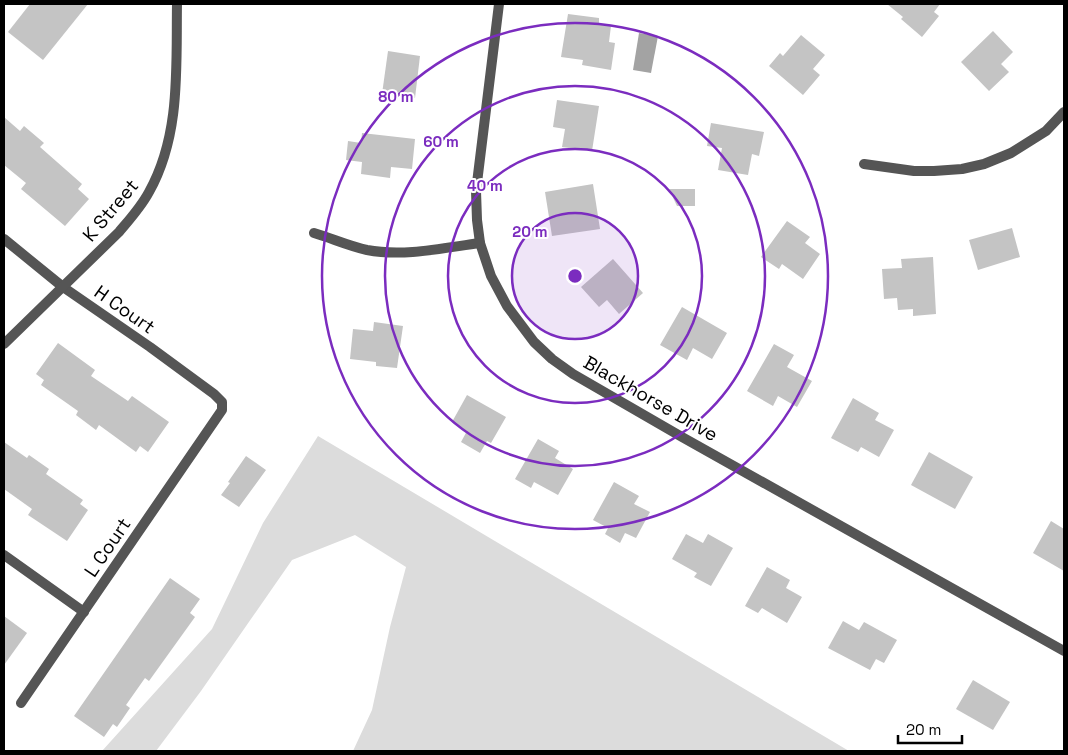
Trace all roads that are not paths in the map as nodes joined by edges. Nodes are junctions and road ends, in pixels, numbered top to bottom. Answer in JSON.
{"nodes":[{"id":1,"x":177,"y":4,"type":"edge"},
{"id":2,"x":499,"y":4,"type":"edge"},
{"id":3,"x":1064,"y":112,"type":"edge"},
{"id":4,"x":864,"y":164,"type":"dead end"},
{"id":5,"x":314,"y":233,"type":"dead end"},
{"id":6,"x":4,"y":239,"type":"edge"},
{"id":7,"x":480,"y":243,"type":"junction"},
{"id":8,"x":63,"y":287,"type":"junction"},
{"id":9,"x":4,"y":344,"type":"edge"},
{"id":10,"x":222,"y":410,"type":"joint"},
{"id":11,"x":4,"y":555,"type":"edge"},
{"id":12,"x":84,"y":612,"type":"junction"},
{"id":13,"x":1064,"y":651,"type":"edge"},
{"id":14,"x":21,"y":703,"type":"dead end"}],
"edges":[{"from":1,"to":8,"type":"street","name":"K Street"},
{"from":2,"to":7,"type":"street","name":"Blackhorse Drive"},
{"from":3,"to":4,"type":"street"},
{"from":5,"to":7,"type":"street"},
{"from":6,"to":8,"type":"street","name":"H Court"},
{"from":7,"to":13,"type":"street","name":"Blackhorse Drive"},
{"from":8,"to":9,"type":"street","name":"K Street"},
{"from":8,"to":10,"type":"street","name":"H Court"},
{"from":10,"to":12,"type":"street","name":"L Court"},
{"from":11,"to":12,"type":"street"},
{"from":12,"to":14,"type":"street","name":"L Court"}]}
